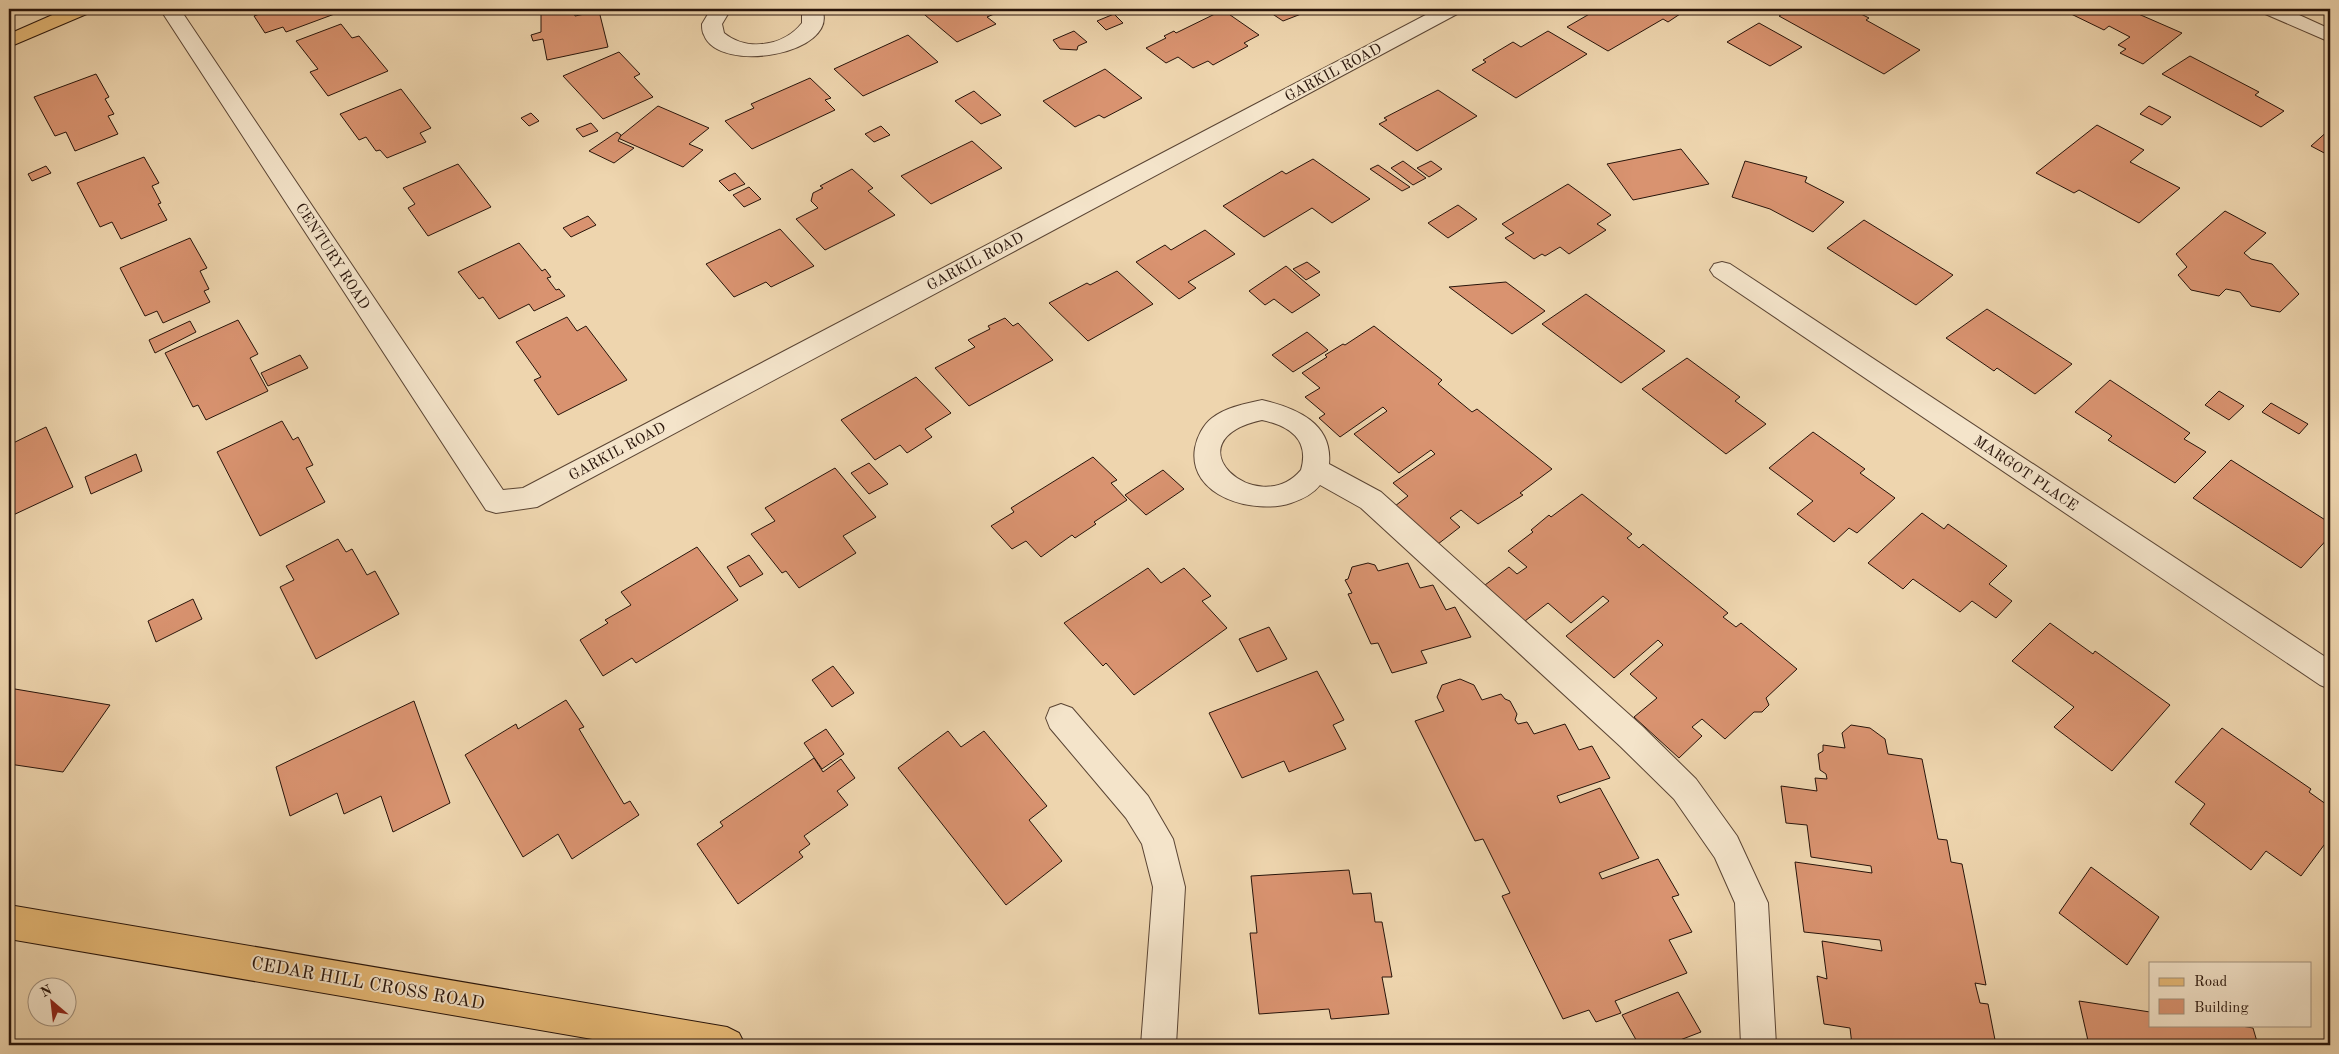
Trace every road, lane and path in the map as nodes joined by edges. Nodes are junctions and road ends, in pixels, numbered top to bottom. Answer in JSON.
{"nodes":[{"id":1,"x":82,"y":9,"type":"edge"},
{"id":2,"x":170,"y":9,"type":"edge"},
{"id":3,"x":721,"y":9,"type":"edge"},
{"id":4,"x":812,"y":9,"type":"edge"},
{"id":5,"x":1452,"y":9,"type":"edge"},
{"id":6,"x":2270,"y":9,"type":"edge"},
{"id":7,"x":2330,"y":36,"type":"edge"},
{"id":8,"x":9,"y":41,"type":"edge"},
{"id":9,"x":1722,"y":270,"type":"dead end"},
{"id":10,"x":1315,"y":469,"type":"dead end"},
{"id":11,"x":496,"y":502,"type":"joint"},
{"id":12,"x":2330,"y":676,"type":"edge"},
{"id":13,"x":1061,"y":718,"type":"dead end"},
{"id":14,"x":9,"y":922,"type":"edge"},
{"id":15,"x":727,"y":1045,"type":"edge"},
{"id":16,"x":1159,"y":1045,"type":"edge"},
{"id":17,"x":1759,"y":1045,"type":"edge"}],
"edges":[{"from":1,"to":8,"type":"main road"},
{"from":2,"to":11,"type":"street","name":"CENTURY ROAD"},
{"from":3,"to":4,"type":"street"},
{"from":5,"to":11,"type":"street","name":"GARKIL ROAD"},
{"from":6,"to":7,"type":"street"},
{"from":9,"to":12,"type":"street","name":"MARGOT PLACE"},
{"from":10,"to":17,"type":"street"},
{"from":13,"to":16,"type":"street"},
{"from":14,"to":15,"type":"main road","name":"CEDAR HILL CROSS ROAD"}]}
